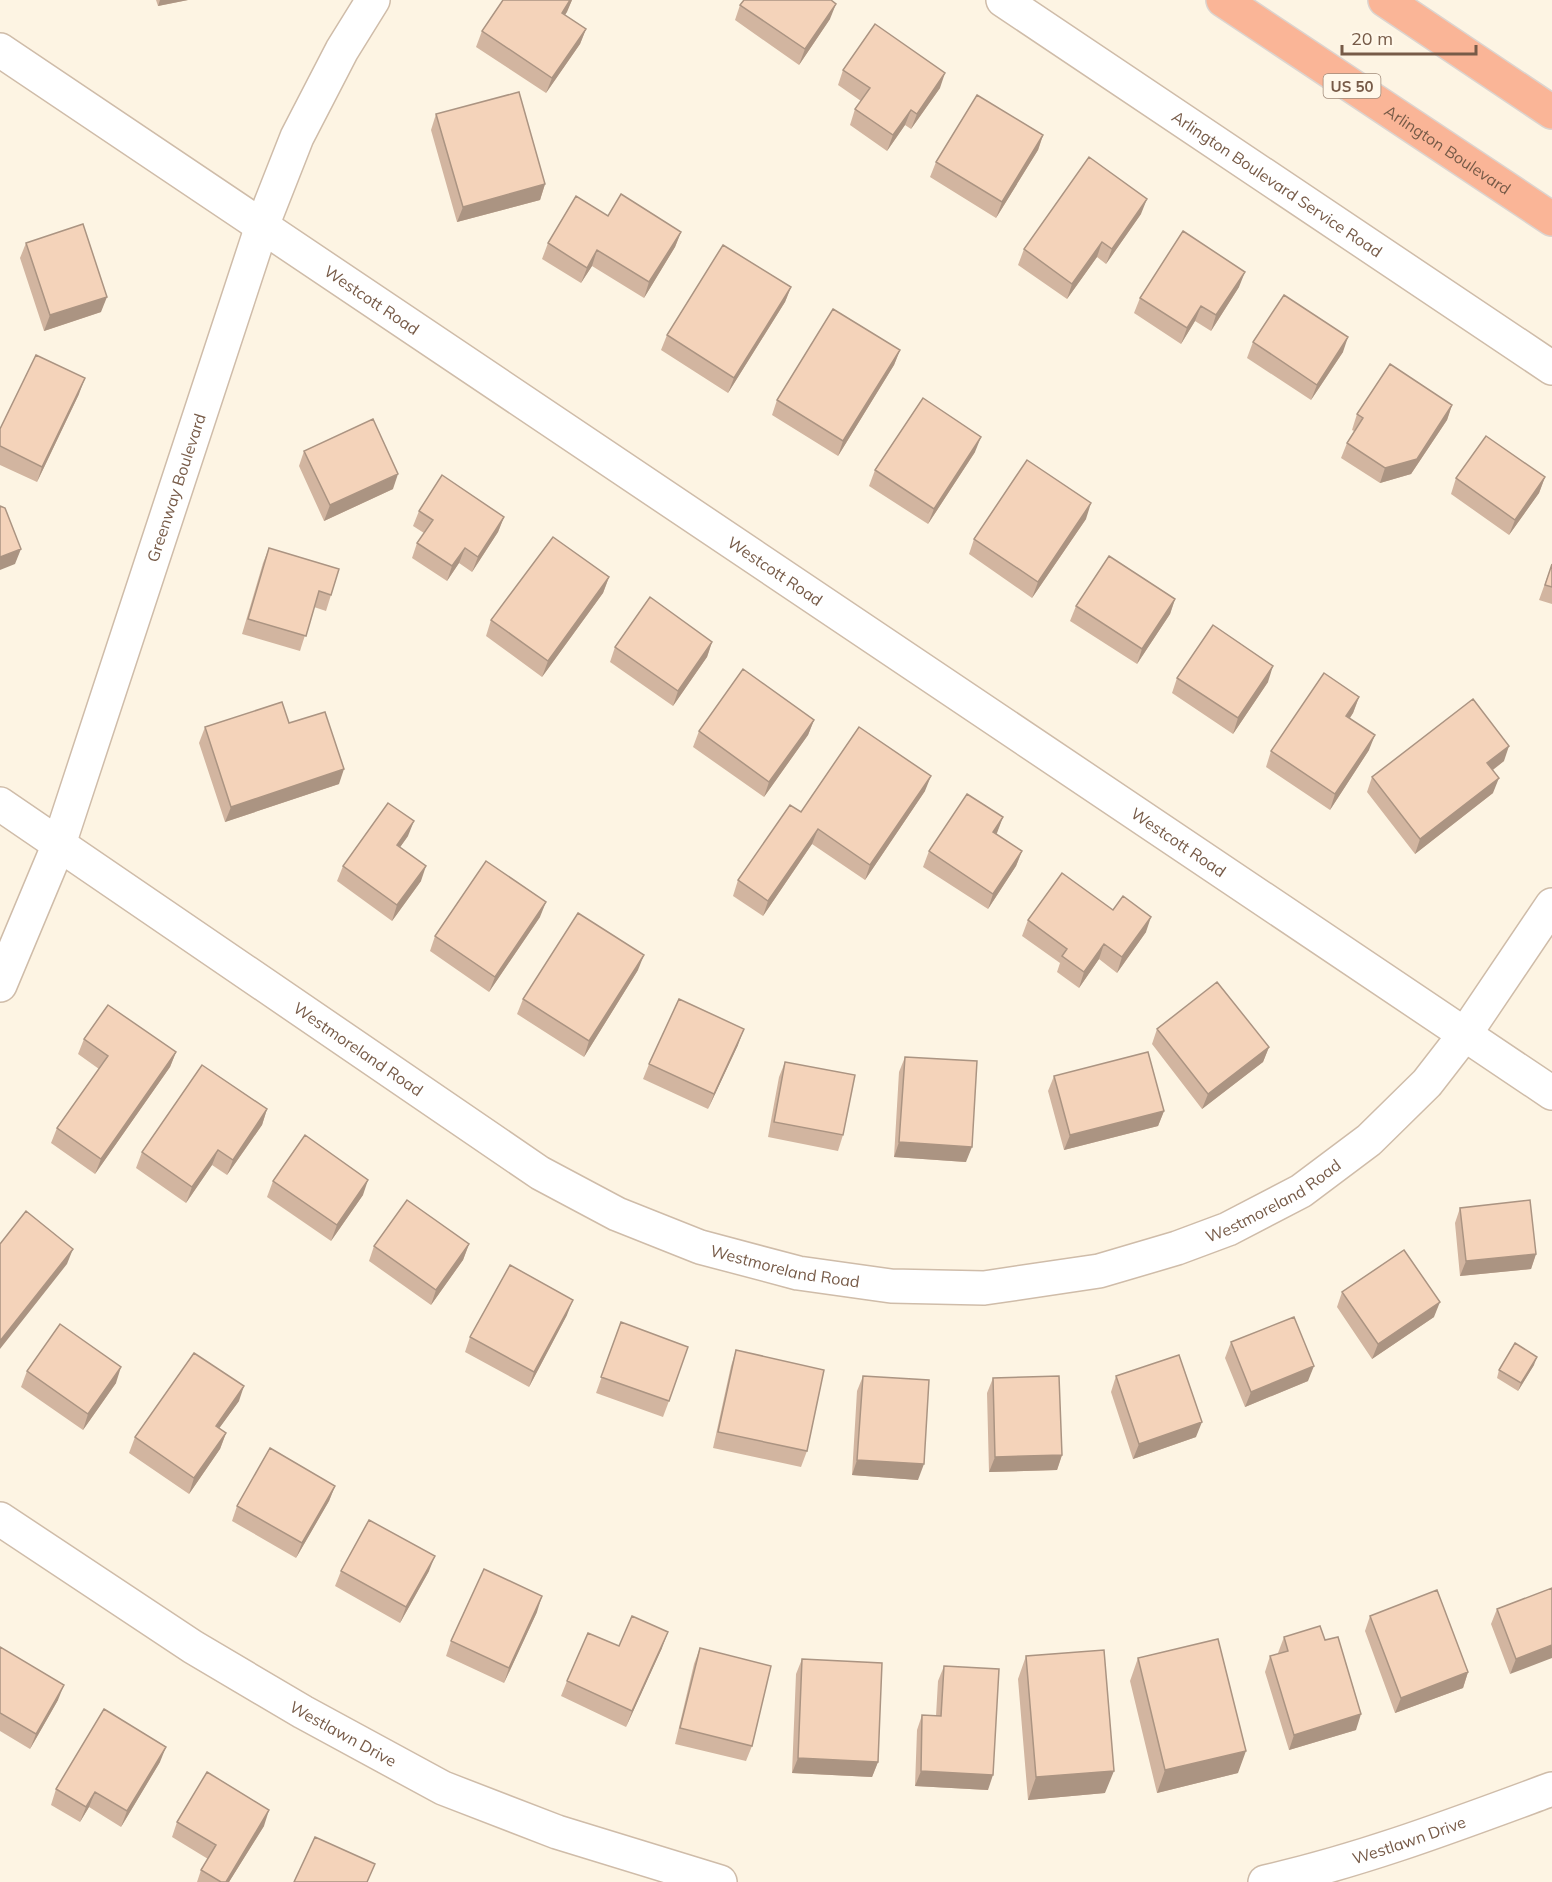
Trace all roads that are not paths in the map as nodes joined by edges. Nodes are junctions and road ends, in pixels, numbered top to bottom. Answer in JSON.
{"nodes":[{"id":1,"x":373,"y":0,"type":"edge"},
{"id":2,"x":1003,"y":0,"type":"edge"},
{"id":3,"x":1223,"y":0,"type":"edge"},
{"id":4,"x":1385,"y":0,"type":"edge"},
{"id":5,"x":0,"y":50,"type":"edge"},
{"id":6,"x":1552,"y":112,"type":"edge"},
{"id":7,"x":1552,"y":219,"type":"edge"},
{"id":8,"x":262,"y":226,"type":"junction"},
{"id":9,"x":1552,"y":368,"type":"edge"},
{"id":10,"x":0,"y":804,"type":"edge"},
{"id":11,"x":59,"y":844,"type":"junction"},
{"id":12,"x":1552,"y":905,"type":"edge"},
{"id":13,"x":0,"y":985,"type":"edge"},
{"id":14,"x":1465,"y":1034,"type":"junction"},
{"id":15,"x":1552,"y":1093,"type":"edge"},
{"id":16,"x":0,"y":1519,"type":"edge"},
{"id":17,"x":1552,"y":1790,"type":"edge"},
{"id":18,"x":720,"y":1882,"type":"edge"},
{"id":19,"x":1264,"y":1882,"type":"edge"}],
"edges":[{"from":1,"to":8,"type":"street","name":"Greenway Boulevard"},
{"from":2,"to":9,"type":"street","name":"Arlington Boulevard Service Road"},
{"from":3,"to":7,"type":"highway","name":"Arlington Boulevard","number":"US 50"},
{"from":4,"to":6,"type":"highway"},
{"from":5,"to":8,"type":"street","name":"Westcott Road"},
{"from":8,"to":11,"type":"street","name":"Greenway Boulevard"},
{"from":8,"to":14,"type":"street","name":"Westcott Road"},
{"from":10,"to":11,"type":"street","name":"Westmoreland Road"},
{"from":11,"to":13,"type":"street","name":"Greenway Boulevard"},
{"from":11,"to":14,"type":"street","name":"Westmoreland Road"},
{"from":12,"to":14,"type":"street","name":"Westmoreland Road"},
{"from":14,"to":15,"type":"street","name":"Westcott Road"},
{"from":16,"to":18,"type":"street","name":"Westlawn Drive"},
{"from":17,"to":19,"type":"street","name":"Westlawn Drive"}]}
